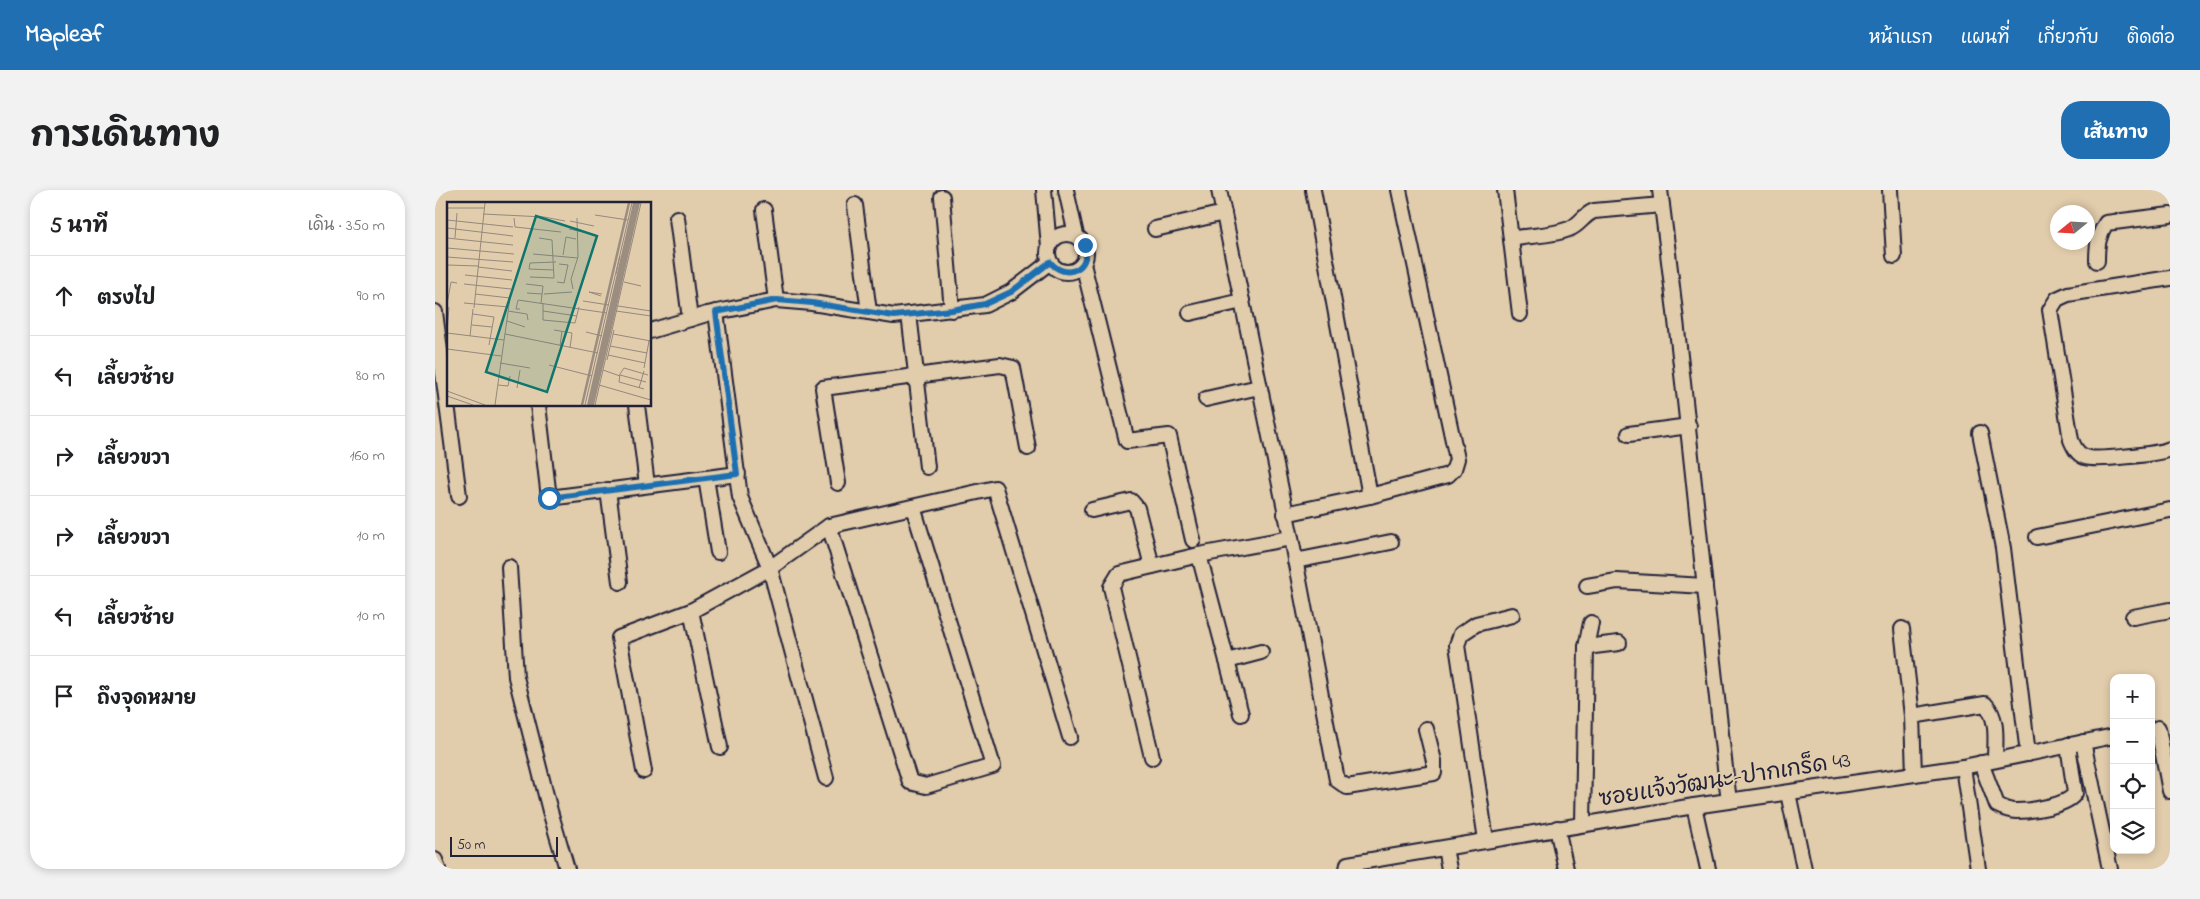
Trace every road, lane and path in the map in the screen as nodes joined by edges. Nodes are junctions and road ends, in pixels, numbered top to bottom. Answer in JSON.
{"nodes":[{"id":1,"x":1044,"y":190,"type":"edge"},
{"id":2,"x":1066,"y":190,"type":"edge"},
{"id":3,"x":1219,"y":190,"type":"edge"},
{"id":4,"x":1313,"y":190,"type":"edge"},
{"id":5,"x":1399,"y":190,"type":"edge"},
{"id":6,"x":1505,"y":190,"type":"edge"},
{"id":7,"x":1659,"y":190,"type":"edge"},
{"id":8,"x":1890,"y":190,"type":"edge"},
{"id":9,"x":942,"y":198,"type":"dead end"},
{"id":10,"x":855,"y":205,"type":"dead end"},
{"id":11,"x":1662,"y":205,"type":"junction"},
{"id":12,"x":764,"y":210,"type":"dead end"},
{"id":13,"x":1224,"y":213,"type":"junction"},
{"id":14,"x":2170,"y":215,"type":"edge"},
{"id":15,"x":677,"y":218,"type":"dead end"},
{"id":16,"x":1155,"y":229,"type":"dead end"},
{"id":17,"x":1076,"y":235,"type":"junction"},
{"id":18,"x":1511,"y":239,"type":"junction"},
{"id":19,"x":1049,"y":247,"type":"junction"},
{"id":20,"x":1894,"y":256,"type":"dead end"},
{"id":21,"x":2097,"y":261,"type":"dead end"},
{"id":22,"x":1050,"y":262,"type":"junction"},
{"id":23,"x":1083,"y":264,"type":"junction"},
{"id":24,"x":2170,"y":278,"type":"edge"},
{"id":25,"x":777,"y":300,"type":"junction"},
{"id":26,"x":1242,"y":301,"type":"junction"},
{"id":27,"x":952,"y":310,"type":"junction"},
{"id":28,"x":435,"y":312,"type":"edge"},
{"id":29,"x":716,"y":312,"type":"junction"},
{"id":30,"x":869,"y":312,"type":"junction"},
{"id":31,"x":1190,"y":313,"type":"dead end"},
{"id":32,"x":909,"y":314,"type":"junction"},
{"id":33,"x":1520,"y":314,"type":"dead end"},
{"id":34,"x":690,"y":319,"type":"junction"},
{"id":35,"x":651,"y":331,"type":"edge"},
{"id":36,"x":917,"y":376,"type":"junction"},
{"id":37,"x":1259,"y":387,"type":"junction"},
{"id":38,"x":443,"y":393,"type":"edge"},
{"id":39,"x":1206,"y":399,"type":"dead end"},
{"id":40,"x":538,"y":406,"type":"edge"},
{"id":41,"x":637,"y":406,"type":"edge"},
{"id":42,"x":1689,"y":426,"type":"junction"},
{"id":43,"x":1980,"y":433,"type":"dead end"},
{"id":44,"x":1629,"y":434,"type":"dead end"},
{"id":45,"x":1028,"y":448,"type":"dead end"},
{"id":46,"x":2170,"y":449,"type":"edge"},
{"id":47,"x":927,"y":467,"type":"dead end"},
{"id":48,"x":737,"y":474,"type":"junction"},
{"id":49,"x":706,"y":478,"type":"junction"},
{"id":50,"x":838,"y":483,"type":"dead end"},
{"id":51,"x":647,"y":485,"type":"junction"},
{"id":52,"x":608,"y":490,"type":"junction"},
{"id":53,"x":459,"y":496,"type":"dead end"},
{"id":54,"x":1370,"y":496,"type":"junction"},
{"id":55,"x":913,"y":507,"type":"junction"},
{"id":56,"x":1092,"y":510,"type":"dead end"},
{"id":57,"x":2170,"y":510,"type":"edge"},
{"id":58,"x":1285,"y":514,"type":"junction"},
{"id":59,"x":829,"y":526,"type":"junction"},
{"id":60,"x":2037,"y":537,"type":"dead end"},
{"id":61,"x":1291,"y":538,"type":"junction"},
{"id":62,"x":1193,"y":540,"type":"dead end"},
{"id":63,"x":1391,"y":542,"type":"dead end"},
{"id":64,"x":719,"y":552,"type":"dead end"},
{"id":65,"x":1199,"y":555,"type":"junction"},
{"id":66,"x":1295,"y":561,"type":"junction"},
{"id":67,"x":509,"y":566,"type":"dead end"},
{"id":68,"x":1152,"y":566,"type":"junction"},
{"id":69,"x":770,"y":568,"type":"junction"},
{"id":70,"x":620,"y":582,"type":"dead end"},
{"id":71,"x":1587,"y":586,"type":"dead end"},
{"id":72,"x":1705,"y":586,"type":"junction"},
{"id":73,"x":2170,"y":610,"type":"edge"},
{"id":74,"x":691,"y":612,"type":"junction"},
{"id":75,"x":1512,"y":615,"type":"dead end"},
{"id":76,"x":2133,"y":617,"type":"dead end"},
{"id":77,"x":1591,"y":623,"type":"dead end"},
{"id":78,"x":1902,"y":629,"type":"dead end"},
{"id":79,"x":1619,"y":643,"type":"dead end"},
{"id":80,"x":1587,"y":647,"type":"junction"},
{"id":81,"x":1261,"y":652,"type":"dead end"},
{"id":82,"x":1227,"y":661,"type":"junction"},
{"id":83,"x":1241,"y":714,"type":"dead end"},
{"id":84,"x":1912,"y":716,"type":"junction"},
{"id":85,"x":2160,"y":728,"type":"edge"},
{"id":86,"x":1426,"y":729,"type":"dead end"},
{"id":87,"x":1070,"y":737,"type":"dead end"},
{"id":88,"x":2110,"y":737,"type":"edge"},
{"id":89,"x":2083,"y":742,"type":"junction"},
{"id":90,"x":2068,"y":745,"type":"junction"},
{"id":91,"x":721,"y":747,"type":"dead end"},
{"id":92,"x":2028,"y":754,"type":"junction"},
{"id":93,"x":1151,"y":757,"type":"dead end"},
{"id":94,"x":1988,"y":762,"type":"junction"},
{"id":95,"x":1963,"y":767,"type":"junction"},
{"id":96,"x":644,"y":771,"type":"dead end"},
{"id":97,"x":1914,"y":774,"type":"junction"},
{"id":98,"x":826,"y":778,"type":"dead end"},
{"id":99,"x":2170,"y":791,"type":"edge"},
{"id":100,"x":1788,"y":793,"type":"junction"},
{"id":101,"x":1729,"y":801,"type":"junction"},
{"id":102,"x":1694,"y":806,"type":"junction"},
{"id":103,"x":1583,"y":824,"type":"junction"},
{"id":104,"x":1557,"y":828,"type":"junction"},
{"id":105,"x":1486,"y":840,"type":"junction"},
{"id":106,"x":1445,"y":848,"type":"junction"},
{"id":107,"x":435,"y":860,"type":"edge"},
{"id":108,"x":438,"y":869,"type":"edge"},
{"id":109,"x":567,"y":869,"type":"edge"},
{"id":110,"x":1347,"y":869,"type":"edge"},
{"id":111,"x":1449,"y":869,"type":"edge"},
{"id":112,"x":1565,"y":869,"type":"edge"},
{"id":113,"x":1708,"y":869,"type":"edge"},
{"id":114,"x":1804,"y":869,"type":"edge"},
{"id":115,"x":1978,"y":869,"type":"edge"},
{"id":116,"x":2110,"y":869,"type":"edge"}],
"edges":[{"from":1,"to":19,"type":"street"},
{"from":2,"to":17,"type":"street"},
{"from":3,"to":13,"type":"street"},
{"from":4,"to":54,"type":"street"},
{"from":5,"to":54,"type":"street"},
{"from":6,"to":18,"type":"street"},
{"from":7,"to":11,"type":"street"},
{"from":8,"to":20,"type":"street"},
{"from":9,"to":27,"type":"street"},
{"from":10,"to":30,"type":"street"},
{"from":11,"to":18,"type":"street"},
{"from":11,"to":42,"type":"street"},
{"from":12,"to":25,"type":"street"},
{"from":13,"to":16,"type":"street"},
{"from":13,"to":26,"type":"street"},
{"from":14,"to":21,"type":"street"},
{"from":15,"to":34,"type":"street"},
{"from":17,"to":19,"type":"street"},
{"from":17,"to":23,"type":"street"},
{"from":18,"to":33,"type":"street"},
{"from":19,"to":22,"type":"street"},
{"from":22,"to":23,"type":"street"},
{"from":22,"to":27,"type":"street"},
{"from":23,"to":62,"type":"street"},
{"from":24,"to":46,"type":"street"},
{"from":25,"to":29,"type":"street"},
{"from":25,"to":30,"type":"street"},
{"from":26,"to":31,"type":"street"},
{"from":26,"to":37,"type":"street"},
{"from":27,"to":32,"type":"street"},
{"from":28,"to":38,"type":"street"},
{"from":29,"to":34,"type":"street"},
{"from":29,"to":48,"type":"street"},
{"from":30,"to":32,"type":"street"},
{"from":32,"to":36,"type":"street"},
{"from":34,"to":35,"type":"street"},
{"from":36,"to":45,"type":"street"},
{"from":36,"to":47,"type":"street"},
{"from":36,"to":50,"type":"street"},
{"from":37,"to":39,"type":"street"},
{"from":37,"to":58,"type":"street"},
{"from":38,"to":53,"type":"street"},
{"from":40,"to":52,"type":"street"},
{"from":41,"to":51,"type":"street"},
{"from":42,"to":44,"type":"street"},
{"from":42,"to":72,"type":"street"},
{"from":43,"to":92,"type":"street"},
{"from":48,"to":49,"type":"street"},
{"from":48,"to":69,"type":"street"},
{"from":49,"to":51,"type":"street"},
{"from":49,"to":64,"type":"street"},
{"from":51,"to":52,"type":"street"},
{"from":52,"to":70,"type":"street"},
{"from":54,"to":58,"type":"street"},
{"from":55,"to":59,"type":"street"},
{"from":55,"to":59,"type":"street"},
{"from":55,"to":87,"type":"street"},
{"from":56,"to":68,"type":"street"},
{"from":57,"to":60,"type":"street"},
{"from":58,"to":61,"type":"street"},
{"from":59,"to":69,"type":"street"},
{"from":61,"to":65,"type":"street"},
{"from":61,"to":66,"type":"street"},
{"from":63,"to":66,"type":"street"},
{"from":65,"to":68,"type":"street"},
{"from":65,"to":82,"type":"street"},
{"from":66,"to":86,"type":"street"},
{"from":67,"to":109,"type":"street"},
{"from":68,"to":93,"type":"street"},
{"from":69,"to":74,"type":"street"},
{"from":69,"to":98,"type":"street"},
{"from":71,"to":72,"type":"street"},
{"from":72,"to":101,"type":"street"},
{"from":73,"to":76,"type":"street"},
{"from":74,"to":91,"type":"street"},
{"from":74,"to":96,"type":"street"},
{"from":75,"to":105,"type":"street"},
{"from":77,"to":80,"type":"street"},
{"from":78,"to":84,"type":"street"},
{"from":79,"to":80,"type":"street"},
{"from":80,"to":103,"type":"street"},
{"from":81,"to":82,"type":"street"},
{"from":82,"to":83,"type":"street"},
{"from":84,"to":94,"type":"street"},
{"from":84,"to":97,"type":"street"},
{"from":85,"to":99,"type":"street"},
{"from":88,"to":89,"type":"street","name":"ซอยแจ้งวัฒนะ-ปากเกร็ด 43"},
{"from":89,"to":90,"type":"street","name":"ซอยแจ้งวัฒนะ-ปากเกร็ด 43"},
{"from":89,"to":116,"type":"street"},
{"from":90,"to":92,"type":"street","name":"ซอยแจ้งวัฒนะ-ปากเกร็ด 43"},
{"from":90,"to":94,"type":"street"},
{"from":92,"to":94,"type":"street","name":"ซอยแจ้งวัฒนะ-ปากเกร็ด 43"},
{"from":94,"to":95,"type":"street","name":"ซอยแจ้งวัฒนะ-ปากเกร็ด 43"},
{"from":95,"to":97,"type":"street","name":"ซอยแจ้งวัฒนะ-ปากเกร็ด 43"},
{"from":95,"to":115,"type":"street"},
{"from":97,"to":100,"type":"street","name":"ซอยแจ้งวัฒนะ-ปากเกร็ด 43"},
{"from":100,"to":101,"type":"street","name":"ซอยแจ้งวัฒนะ-ปากเกร็ด 43"},
{"from":100,"to":114,"type":"street"},
{"from":101,"to":102,"type":"street","name":"ซอยแจ้งวัฒนะ-ปากเกร็ด 43"},
{"from":102,"to":103,"type":"street","name":"ซอยแจ้งวัฒนะ-ปากเกร็ด 43"},
{"from":102,"to":113,"type":"street"},
{"from":103,"to":104,"type":"street","name":"ซอยแจ้งวัฒนะ-ปากเกร็ด 43"},
{"from":104,"to":105,"type":"street","name":"ซอยแจ้งวัฒนะ-ปากเกร็ด 43"},
{"from":104,"to":112,"type":"street"},
{"from":105,"to":106,"type":"street","name":"ซอยแจ้งวัฒนะ-ปากเกร็ด 43"},
{"from":106,"to":110,"type":"street","name":"ซอยแจ้งวัฒนะ-ปากเกร็ด 43"},
{"from":106,"to":111,"type":"street"},
{"from":107,"to":108,"type":"street"}]}
